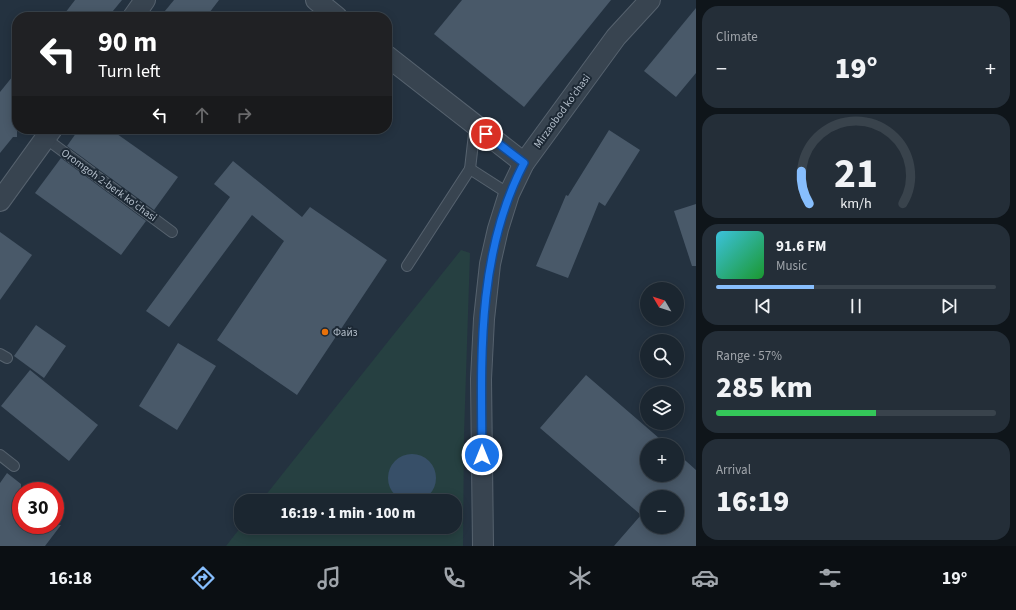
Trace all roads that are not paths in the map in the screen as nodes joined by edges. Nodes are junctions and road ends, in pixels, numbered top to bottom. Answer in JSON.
{"nodes":[{"id":1,"x":145,"y":0,"type":"edge"},
{"id":2,"x":316,"y":0,"type":"edge"},
{"id":3,"x":650,"y":0,"type":"edge"},
{"id":4,"x":137,"y":12,"type":"edge"},
{"id":5,"x":331,"y":12,"type":"edge"},
{"id":6,"x":392,"y":60,"type":"edge"},
{"id":7,"x":475,"y":125,"type":"junction"},
{"id":8,"x":47,"y":134,"type":"edge"},
{"id":9,"x":49,"y":134,"type":"edge"},
{"id":10,"x":524,"y":163,"type":"junction"},
{"id":11,"x":470,"y":169,"type":"junction"},
{"id":12,"x":509,"y":194,"type":"junction"},
{"id":13,"x":0,"y":201,"type":"edge"},
{"id":14,"x":172,"y":232,"type":"dead end"},
{"id":15,"x":407,"y":266,"type":"dead end"},
{"id":16,"x":0,"y":455,"type":"edge"},
{"id":17,"x":14,"y":466,"type":"dead end"},
{"id":18,"x":483,"y":546,"type":"edge"}],
"edges":[{"from":1,"to":4,"type":"street"},
{"from":2,"to":5,"type":"street"},
{"from":3,"to":10,"type":"street","name":"Mirzaobod ko'chasi"},
{"from":6,"to":7,"type":"street"},
{"from":7,"to":10,"type":"street"},
{"from":7,"to":11,"type":"lane"},
{"from":8,"to":13,"type":"street"},
{"from":9,"to":14,"type":"lane","name":"Oromgoh 2-berk ko'chasi"},
{"from":10,"to":12,"type":"street","name":"Mirzaobod ko'chasi"},
{"from":11,"to":12,"type":"lane"},
{"from":11,"to":15,"type":"lane"},
{"from":12,"to":18,"type":"street","name":"Mirzaobod ko'chasi"},
{"from":16,"to":17,"type":"lane"}]}
